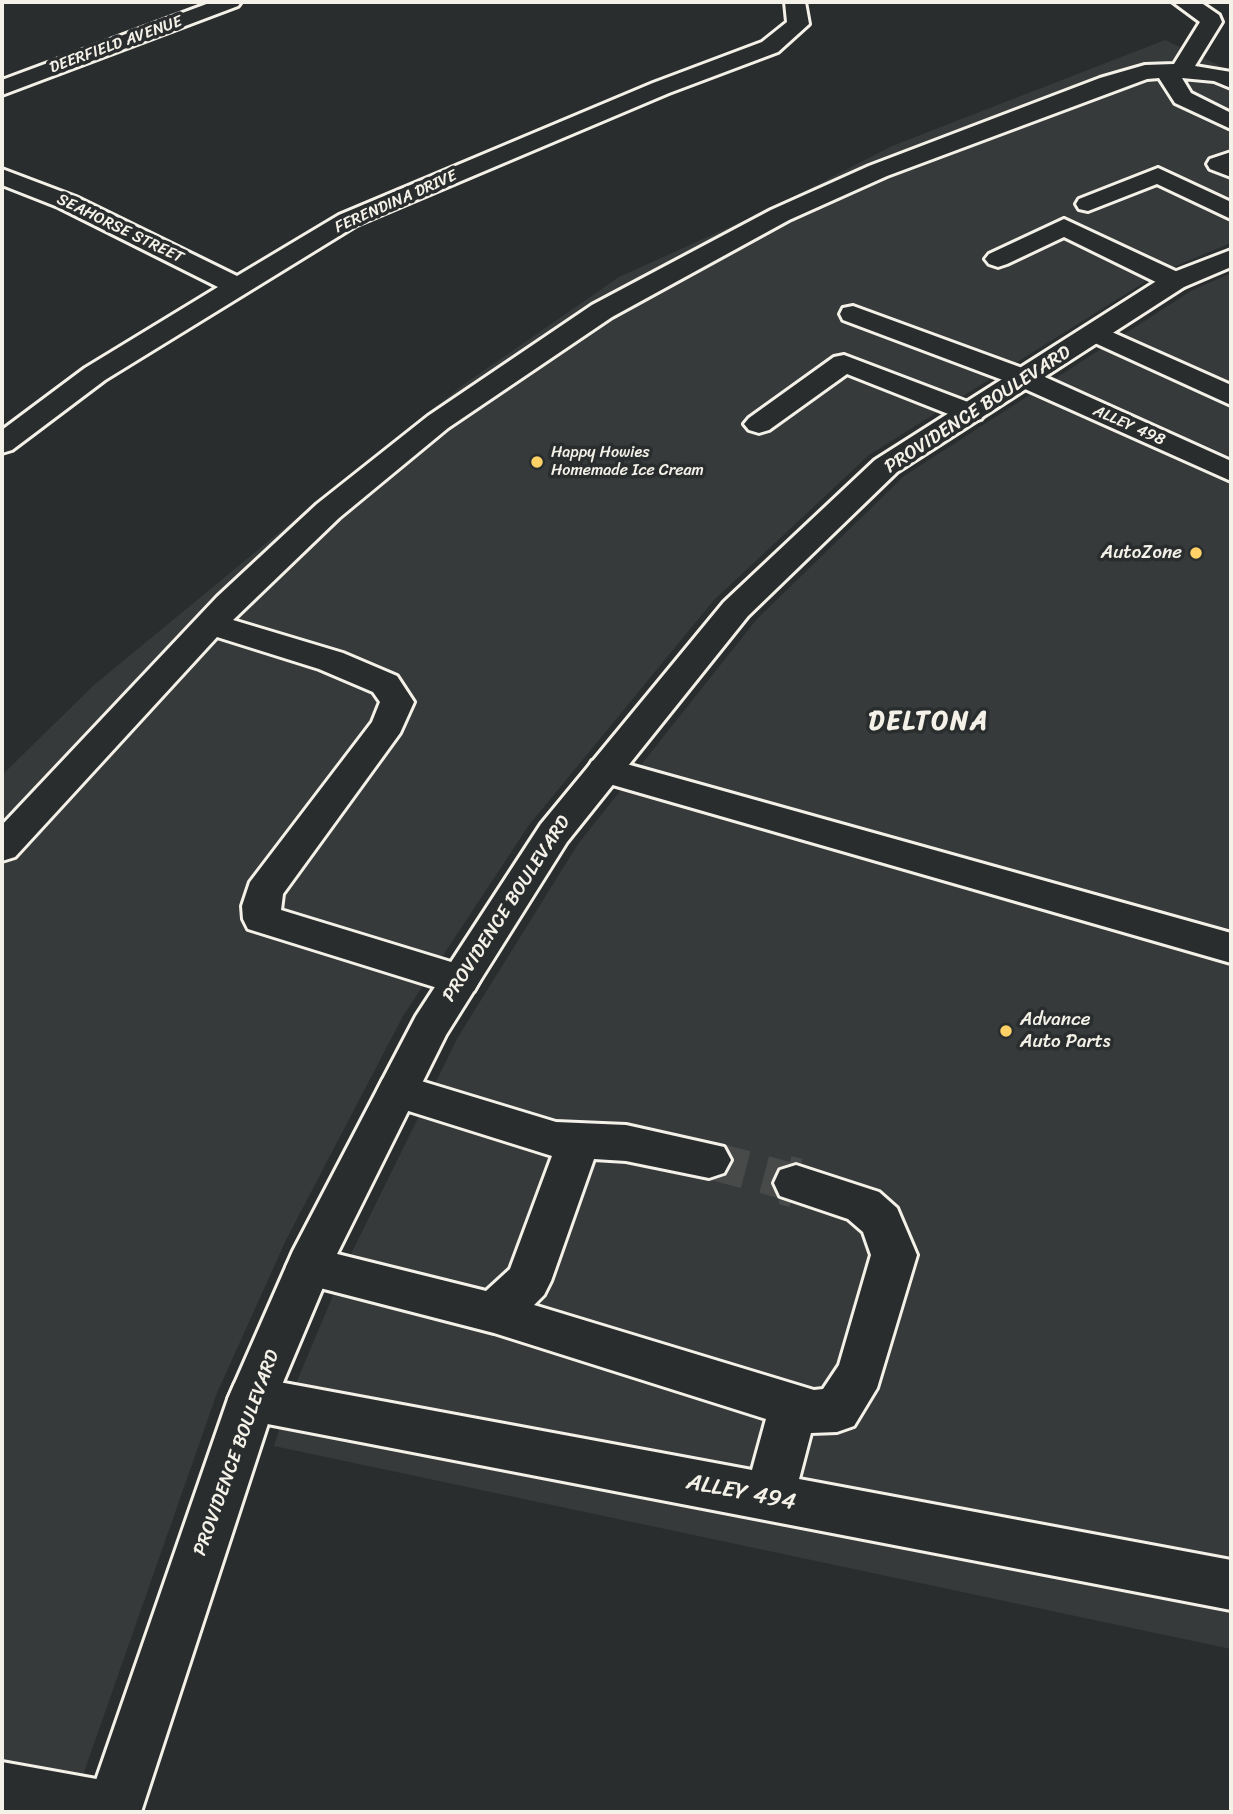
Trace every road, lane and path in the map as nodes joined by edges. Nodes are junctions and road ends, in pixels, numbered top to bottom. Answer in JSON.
{"nodes":[{"id":1,"x":231,"y":2,"type":"edge"},
{"id":2,"x":795,"y":2,"type":"edge"},
{"id":3,"x":1183,"y":2,"type":"edge"},
{"id":4,"x":1174,"y":71,"type":"junction"},
{"id":5,"x":1231,"y":81,"type":"edge"},
{"id":6,"x":2,"y":88,"type":"edge"},
{"id":7,"x":1231,"y":121,"type":"edge"},
{"id":8,"x":1231,"y":159,"type":"edge"},
{"id":9,"x":1231,"y":170,"type":"edge"},
{"id":10,"x":2,"y":176,"type":"edge"},
{"id":11,"x":1088,"y":204,"type":"dead end"},
{"id":12,"x":1231,"y":212,"type":"edge"},
{"id":13,"x":998,"y":260,"type":"dead end"},
{"id":14,"x":1229,"y":261,"type":"edge"},
{"id":15,"x":1175,"y":282,"type":"junction"},
{"id":16,"x":236,"y":286,"type":"junction"},
{"id":17,"x":853,"y":314,"type":"dead end"},
{"id":18,"x":1096,"y":333,"type":"junction"},
{"id":19,"x":1026,"y":379,"type":"junction"},
{"id":20,"x":1231,"y":396,"type":"edge"},
{"id":21,"x":971,"y":413,"type":"junction"},
{"id":22,"x":759,"y":424,"type":"dead end"},
{"id":23,"x":2,"y":444,"type":"edge"},
{"id":24,"x":1231,"y":472,"type":"edge"},
{"id":25,"x":211,"y":624,"type":"junction"},
{"id":26,"x":605,"y":770,"type":"junction"},
{"id":27,"x":2,"y":848,"type":"edge"},
{"id":28,"x":1231,"y":948,"type":"edge"},
{"id":29,"x":460,"y":980,"type":"junction"},
{"id":30,"x":398,"y":1091,"type":"junction"},
{"id":31,"x":576,"y":1143,"type":"junction"},
{"id":32,"x":709,"y":1160,"type":"tunnel mouth"},
{"id":33,"x":796,"y":1183,"type":"tunnel mouth"},
{"id":34,"x":309,"y":1267,"type":"junction"},
{"id":35,"x":494,"y":1313,"type":"junction"},
{"id":36,"x":252,"y":1399,"type":"junction"},
{"id":37,"x":793,"y":1406,"type":"junction"},
{"id":38,"x":769,"y":1498,"type":"junction"},
{"id":39,"x":1231,"y":1585,"type":"edge"},
{"id":40,"x":2,"y":1790,"type":"edge"},
{"id":41,"x":113,"y":1811,"type":"edge"}],
"edges":[{"from":1,"to":6,"type":"street","name":"DEERFIELD AVENUE"},
{"from":2,"to":16,"type":"street","name":"FERENDINA DRIVE"},
{"from":3,"to":4,"type":"street"},
{"from":4,"to":5,"type":"street"},
{"from":4,"to":7,"type":"street"},
{"from":4,"to":25,"type":"street"},
{"from":8,"to":9,"type":"street"},
{"from":10,"to":16,"type":"street","name":"SEAHORSE STREET"},
{"from":11,"to":12,"type":"street"},
{"from":13,"to":15,"type":"street"},
{"from":14,"to":15,"type":"street","name":"PROVIDENCE BOULEVARD"},
{"from":15,"to":18,"type":"street","name":"PROVIDENCE BOULEVARD"},
{"from":16,"to":23,"type":"street","name":"FERENDINA DRIVE"},
{"from":17,"to":19,"type":"street","name":"ALLEY 498"},
{"from":18,"to":19,"type":"street","name":"PROVIDENCE BOULEVARD"},
{"from":18,"to":20,"type":"street"},
{"from":19,"to":21,"type":"street","name":"PROVIDENCE BOULEVARD"},
{"from":19,"to":24,"type":"street","name":"ALLEY 498"},
{"from":21,"to":22,"type":"street"},
{"from":21,"to":26,"type":"street","name":"PROVIDENCE BOULEVARD"},
{"from":25,"to":27,"type":"street"},
{"from":25,"to":29,"type":"street"},
{"from":26,"to":28,"type":"street"},
{"from":26,"to":29,"type":"street","name":"PROVIDENCE BOULEVARD"},
{"from":29,"to":30,"type":"street","name":"PROVIDENCE BOULEVARD"},
{"from":30,"to":31,"type":"street"},
{"from":30,"to":34,"type":"street","name":"PROVIDENCE BOULEVARD"},
{"from":31,"to":32,"type":"street"},
{"from":31,"to":35,"type":"street"},
{"from":33,"to":37,"type":"street"},
{"from":34,"to":35,"type":"street"},
{"from":34,"to":36,"type":"street","name":"PROVIDENCE BOULEVARD"},
{"from":35,"to":37,"type":"street"},
{"from":36,"to":38,"type":"street","name":"ALLEY 494"},
{"from":36,"to":41,"type":"street","name":"PROVIDENCE BOULEVARD"},
{"from":37,"to":38,"type":"street"},
{"from":38,"to":39,"type":"street","name":"ALLEY 494"},
{"from":40,"to":41,"type":"street"}]}
